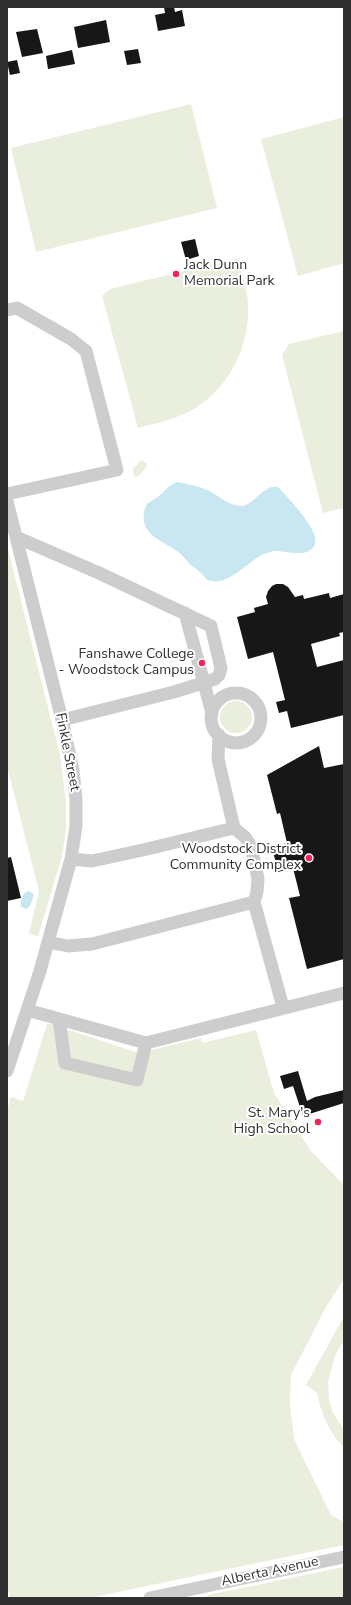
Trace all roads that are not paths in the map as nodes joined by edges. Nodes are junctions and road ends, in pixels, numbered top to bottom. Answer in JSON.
{"nodes":[{"id":1,"x":7,"y":310,"type":"edge"},
{"id":2,"x":7,"y":494,"type":"edge"},
{"id":3,"x":7,"y":501,"type":"edge"},
{"id":4,"x":16,"y":537,"type":"junction"},
{"id":5,"x":185,"y":613,"type":"junction"},
{"id":6,"x":204,"y":684,"type":"junction"},
{"id":7,"x":212,"y":713,"type":"junction"},
{"id":8,"x":62,"y":720,"type":"junction"},
{"id":9,"x":219,"y":735,"type":"junction"},
{"id":10,"x":234,"y":828,"type":"junction"},
{"id":11,"x":71,"y":859,"type":"junction"},
{"id":12,"x":254,"y":902,"type":"junction"},
{"id":13,"x":48,"y":942,"type":"junction"},
{"id":14,"x":344,"y":993,"type":"edge"},
{"id":15,"x":283,"y":1007,"type":"junction"},
{"id":16,"x":27,"y":1010,"type":"junction"},
{"id":17,"x":59,"y":1019,"type":"junction"},
{"id":18,"x":146,"y":1043,"type":"junction"},
{"id":19,"x":7,"y":1071,"type":"edge"},
{"id":20,"x":344,"y":1557,"type":"edge"},
{"id":21,"x":150,"y":1598,"type":"edge"}],
"edges":[{"from":1,"to":2,"type":"street"},
{"from":3,"to":4,"type":"street","name":"Finkle Street"},
{"from":4,"to":5,"type":"street"},
{"from":4,"to":8,"type":"street","name":"Finkle Street"},
{"from":5,"to":6,"type":"street"},
{"from":5,"to":6,"type":"street"},
{"from":6,"to":7,"type":"street"},
{"from":6,"to":8,"type":"street"},
{"from":7,"to":9,"type":"street"},
{"from":7,"to":9,"type":"street"},
{"from":8,"to":11,"type":"street","name":"Finkle Street"},
{"from":9,"to":10,"type":"street"},
{"from":10,"to":11,"type":"street"},
{"from":10,"to":12,"type":"street"},
{"from":11,"to":13,"type":"street","name":"Finkle Street"},
{"from":12,"to":13,"type":"street"},
{"from":12,"to":15,"type":"street"},
{"from":13,"to":16,"type":"street","name":"Finkle Street"},
{"from":14,"to":15,"type":"street"},
{"from":15,"to":18,"type":"street"},
{"from":16,"to":17,"type":"street"},
{"from":16,"to":19,"type":"street","name":"Finkle Street"},
{"from":17,"to":18,"type":"street"},
{"from":17,"to":18,"type":"street"},
{"from":20,"to":21,"type":"street","name":"Alberta Avenue"}]}
